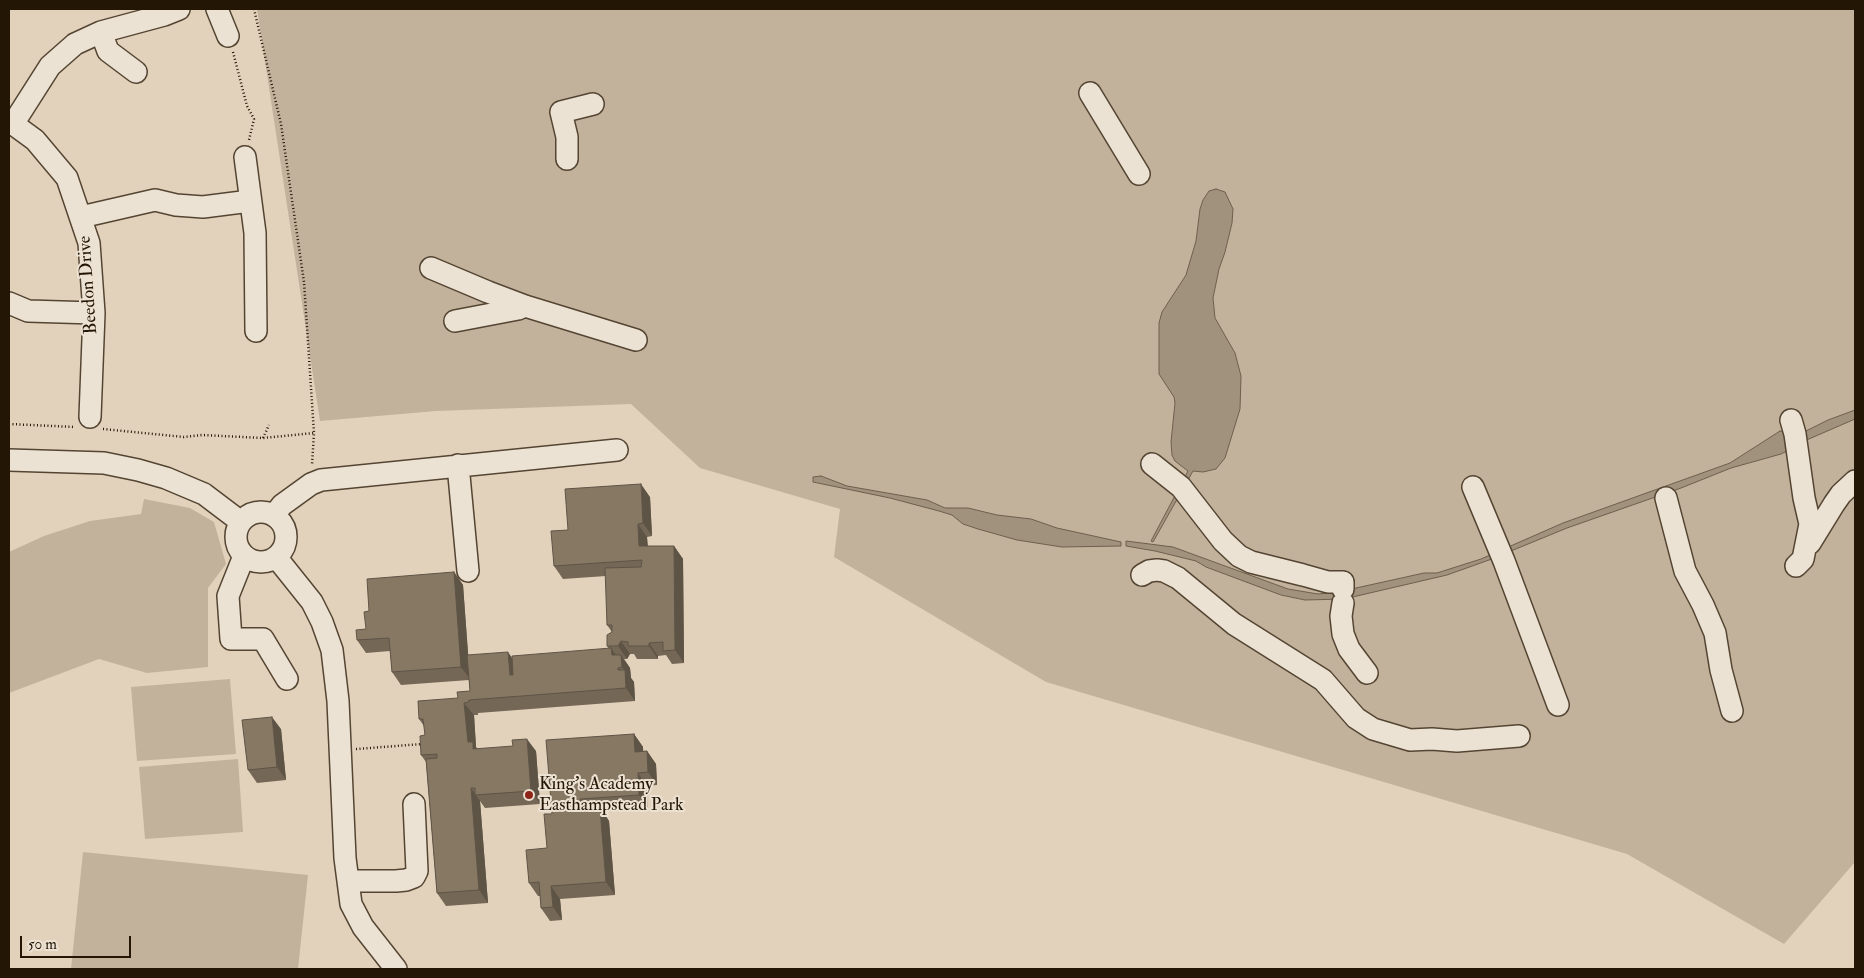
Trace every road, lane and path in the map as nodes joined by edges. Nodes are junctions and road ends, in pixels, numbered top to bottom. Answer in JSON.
{"nodes":[{"id":1,"x":179,"y":9,"type":"edge"},
{"id":2,"x":217,"y":9,"type":"edge"},
{"id":3,"x":254,"y":9,"type":"edge"},
{"id":4,"x":101,"y":32,"type":"junction"},
{"id":5,"x":228,"y":36,"type":"joint"},
{"id":6,"x":136,"y":72,"type":"dead end"},
{"id":7,"x":1090,"y":93,"type":"dead end"},
{"id":8,"x":594,"y":104,"type":"dead end"},
{"id":9,"x":11,"y":122,"type":"edge"},
{"id":10,"x":245,"y":157,"type":"joint"},
{"id":11,"x":567,"y":159,"type":"dead end"},
{"id":12,"x":1139,"y":174,"type":"dead end"},
{"id":13,"x":250,"y":201,"type":"junction"},
{"id":14,"x":81,"y":217,"type":"junction"},
{"id":15,"x":431,"y":268,"type":"dead end"},
{"id":16,"x":9,"y":303,"type":"edge"},
{"id":17,"x":525,"y":306,"type":"junction"},
{"id":18,"x":94,"y":313,"type":"junction"},
{"id":19,"x":455,"y":321,"type":"dead end"},
{"id":20,"x":256,"y":331,"type":"dead end"},
{"id":21,"x":636,"y":340,"type":"dead end"},
{"id":22,"x":90,"y":417,"type":"dead end"},
{"id":23,"x":1791,"y":420,"type":"dead end"},
{"id":24,"x":269,"y":425,"type":"dead end"},
{"id":25,"x":314,"y":433,"type":"junction"},
{"id":26,"x":184,"y":437,"type":"dead end"},
{"id":27,"x":263,"y":438,"type":"junction"},
{"id":28,"x":618,"y":450,"type":"dead end"},
{"id":29,"x":9,"y":460,"type":"edge"},
{"id":30,"x":1152,"y":464,"type":"dead end"},
{"id":31,"x":458,"y":465,"type":"junction"},
{"id":32,"x":1855,"y":481,"type":"edge"},
{"id":33,"x":311,"y":484,"type":"junction"},
{"id":34,"x":1473,"y":486,"type":"dead end"},
{"id":35,"x":1666,"y":498,"type":"dead end"},
{"id":36,"x":274,"y":515,"type":"junction"},
{"id":37,"x":241,"y":522,"type":"junction"},
{"id":38,"x":244,"y":556,"type":"junction"},
{"id":39,"x":276,"y":557,"type":"junction"},
{"id":40,"x":468,"y":571,"type":"dead end"},
{"id":41,"x":1142,"y":575,"type":"dead end"},
{"id":42,"x":1367,"y":673,"type":"dead end"},
{"id":43,"x":288,"y":679,"type":"dead end"},
{"id":44,"x":1558,"y":705,"type":"dead end"},
{"id":45,"x":1732,"y":711,"type":"dead end"},
{"id":46,"x":1519,"y":736,"type":"dead end"},
{"id":47,"x":430,"y":743,"type":"edge"},
{"id":48,"x":340,"y":751,"type":"junction"},
{"id":49,"x":414,"y":804,"type":"dead end"},
{"id":50,"x":348,"y":881,"type":"junction"},
{"id":51,"x":396,"y":969,"type":"edge"}],
"edges":[{"from":1,"to":4,"type":"street"},
{"from":2,"to":5,"type":"street"},
{"from":3,"to":25,"type":"path"},
{"from":4,"to":6,"type":"street"},
{"from":4,"to":9,"type":"street"},
{"from":5,"to":10,"type":"path"},
{"from":7,"to":12,"type":"street"},
{"from":8,"to":11,"type":"street"},
{"from":9,"to":14,"type":"street","name":"Beedon Drive"},
{"from":10,"to":13,"type":"street"},
{"from":13,"to":14,"type":"street"},
{"from":13,"to":20,"type":"street"},
{"from":14,"to":18,"type":"street","name":"Beedon Drive"},
{"from":15,"to":17,"type":"street"},
{"from":16,"to":18,"type":"street"},
{"from":17,"to":19,"type":"street"},
{"from":17,"to":21,"type":"street"},
{"from":18,"to":22,"type":"street","name":"Beedon Drive"},
{"from":23,"to":32,"type":"street"},
{"from":24,"to":27,"type":"path"},
{"from":25,"to":27,"type":"path"},
{"from":25,"to":33,"type":"path"},
{"from":26,"to":27,"type":"path"},
{"from":28,"to":31,"type":"street"},
{"from":29,"to":37,"type":"street"},
{"from":30,"to":42,"type":"street"},
{"from":31,"to":33,"type":"street"},
{"from":31,"to":40,"type":"street"},
{"from":33,"to":36,"type":"street"},
{"from":34,"to":44,"type":"street"},
{"from":35,"to":45,"type":"street"},
{"from":36,"to":37,"type":"street"},
{"from":36,"to":39,"type":"street"},
{"from":37,"to":38,"type":"street"},
{"from":38,"to":39,"type":"street"},
{"from":38,"to":43,"type":"street"},
{"from":39,"to":48,"type":"street"},
{"from":41,"to":46,"type":"street"},
{"from":47,"to":48,"type":"path"},
{"from":48,"to":50,"type":"street"},
{"from":49,"to":50,"type":"street"},
{"from":50,"to":51,"type":"street"}]}
